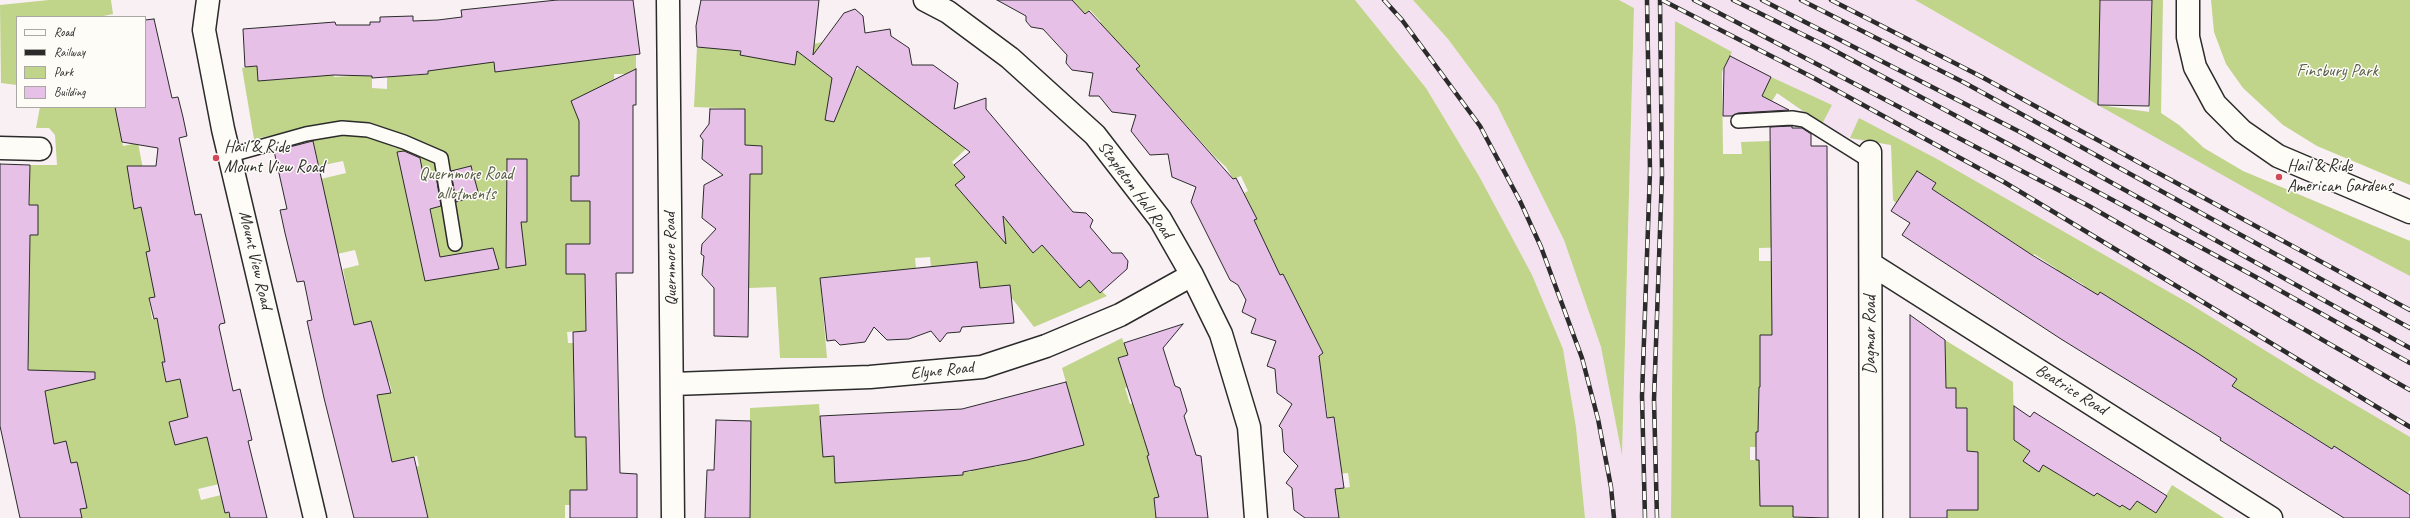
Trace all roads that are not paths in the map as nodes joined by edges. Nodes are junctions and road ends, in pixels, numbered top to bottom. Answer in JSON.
{"nodes":[{"id":1,"x":208,"y":0,"type":"edge"},
{"id":2,"x":668,"y":0,"type":"edge"},
{"id":3,"x":925,"y":0,"type":"edge"},
{"id":4,"x":2188,"y":0,"type":"edge"},
{"id":5,"x":1738,"y":121,"type":"dead end"},
{"id":6,"x":0,"y":148,"type":"edge"},
{"id":7,"x":40,"y":149,"type":"dead end"},
{"id":8,"x":231,"y":155,"type":"junction"},
{"id":9,"x":1870,"y":157,"type":"joint"},
{"id":10,"x":2410,"y":212,"type":"edge"},
{"id":11,"x":455,"y":244,"type":"dead end"},
{"id":12,"x":1871,"y":264,"type":"junction"},
{"id":13,"x":1192,"y":275,"type":"junction"},
{"id":14,"x":673,"y":384,"type":"junction"},
{"id":15,"x":315,"y":518,"type":"edge"},
{"id":16,"x":673,"y":518,"type":"edge"},
{"id":17,"x":1256,"y":518,"type":"edge"},
{"id":18,"x":1871,"y":518,"type":"edge"},
{"id":19,"x":2271,"y":518,"type":"edge"}],
"edges":[{"from":1,"to":8,"type":"street","name":"Mount View Road"},
{"from":2,"to":14,"type":"street","name":"Quernmore Road"},
{"from":3,"to":13,"type":"street","name":"Stapleton Hall Road"},
{"from":4,"to":10,"type":"street"},
{"from":5,"to":9,"type":"lane"},
{"from":6,"to":7,"type":"street"},
{"from":8,"to":11,"type":"lane"},
{"from":8,"to":15,"type":"street","name":"Mount View Road"},
{"from":9,"to":12,"type":"street","name":"Dagmar Road"},
{"from":12,"to":18,"type":"street","name":"Dagmar Road"},
{"from":12,"to":19,"type":"street","name":"Beatrice Road"},
{"from":13,"to":14,"type":"street","name":"Elyne Road"},
{"from":13,"to":17,"type":"street","name":"Stapleton Hall Road"},
{"from":14,"to":16,"type":"street","name":"Quernmore Road"}]}
